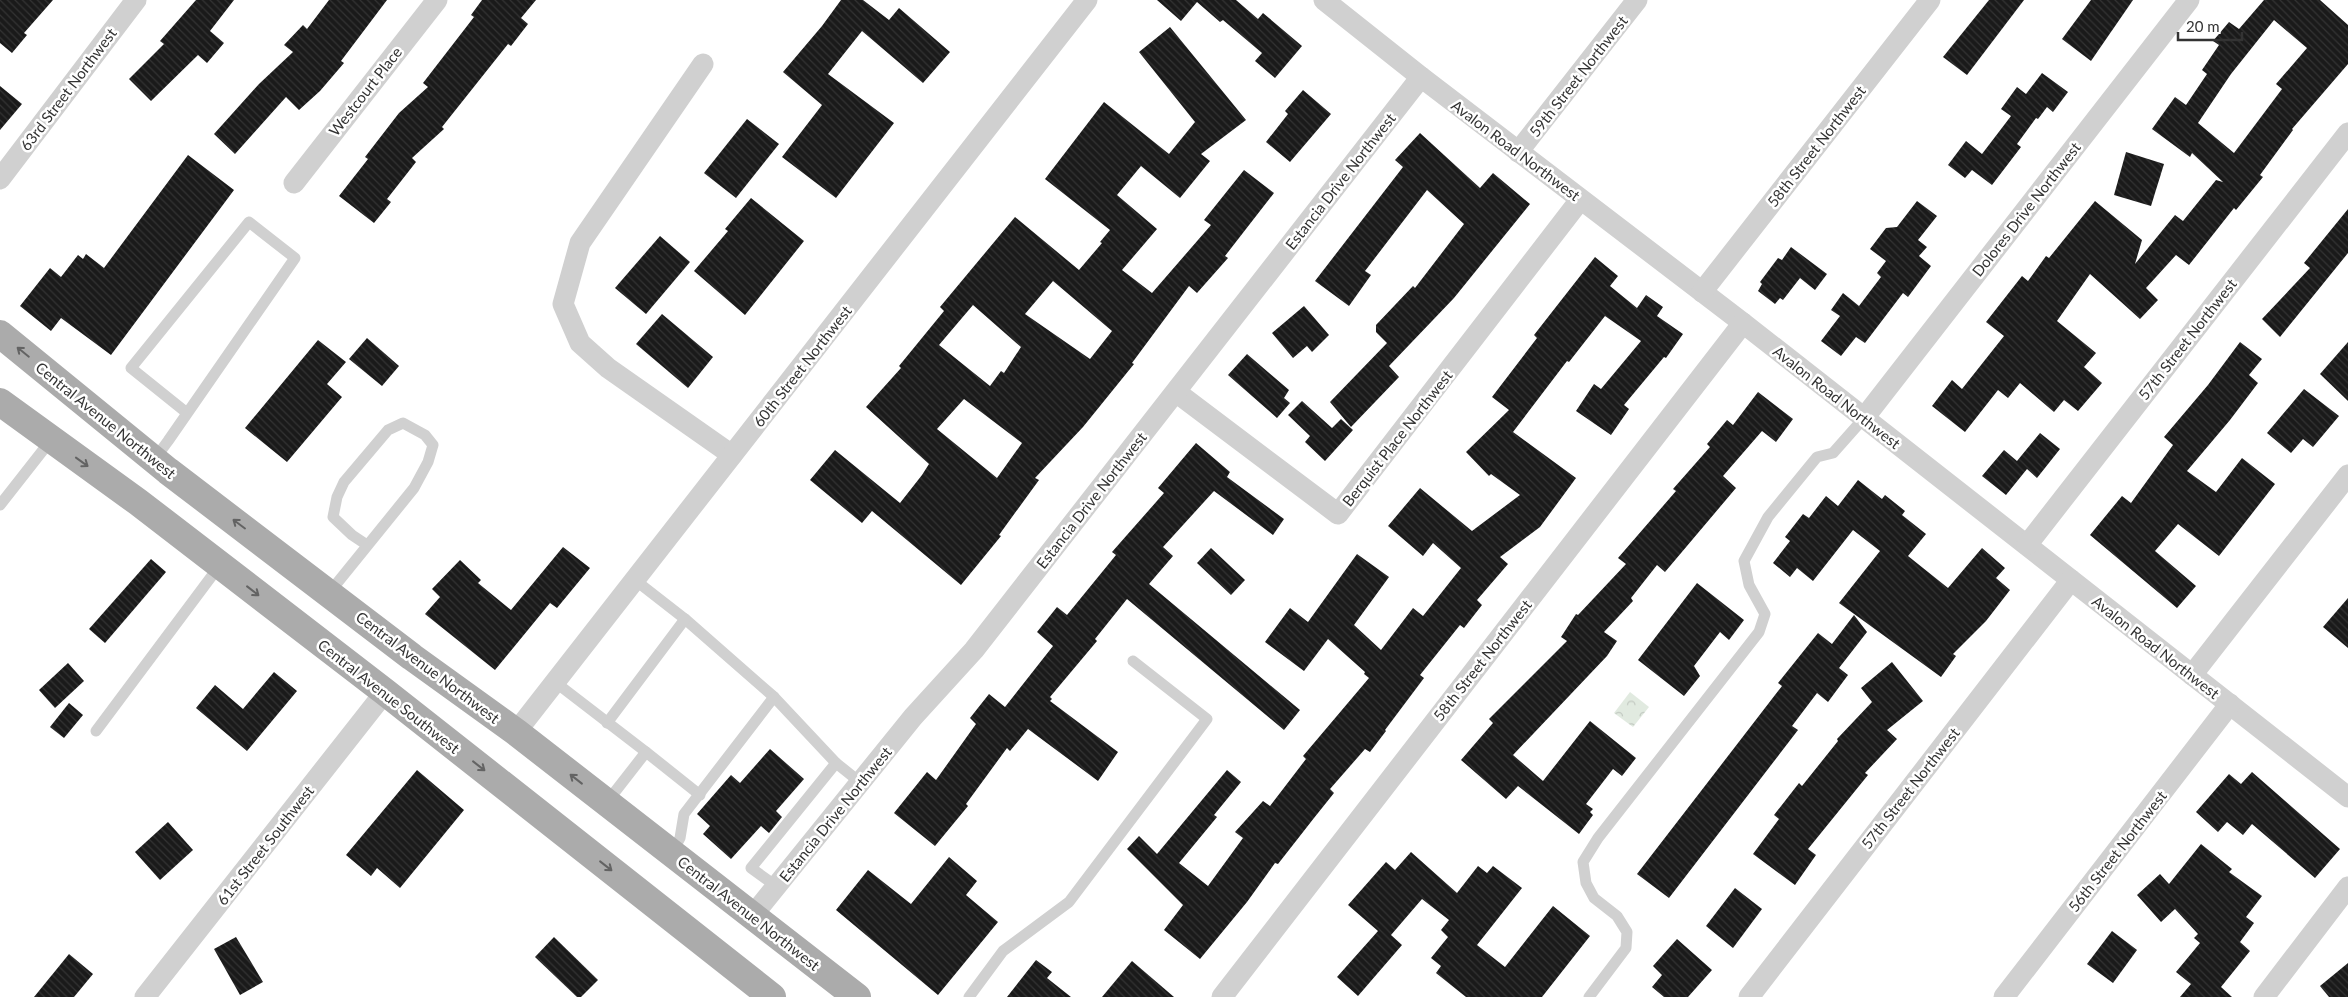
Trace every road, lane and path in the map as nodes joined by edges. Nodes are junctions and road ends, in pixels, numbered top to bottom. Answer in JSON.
{"nodes":[{"id":1,"x":136,"y":0,"type":"edge"},
{"id":2,"x":437,"y":0,"type":"edge"},
{"id":3,"x":1087,"y":0,"type":"edge"},
{"id":4,"x":1637,"y":0,"type":"edge"},
{"id":5,"x":1930,"y":0,"type":"edge"},
{"id":6,"x":2189,"y":0,"type":"edge"},
{"id":7,"x":1335,"y":4,"type":"edge"},
{"id":8,"x":703,"y":64,"type":"dead end"},
{"id":9,"x":1421,"y":78,"type":"junction"},
{"id":10,"x":2348,"y":133,"type":"edge"},
{"id":11,"x":1518,"y":152,"type":"junction"},
{"id":12,"x":0,"y":179,"type":"edge"},
{"id":13,"x":294,"y":183,"type":"dead end"},
{"id":14,"x":1580,"y":200,"type":"junction"},
{"id":15,"x":1702,"y":292,"type":"junction"},
{"id":16,"x":1743,"y":323,"type":"junction"},
{"id":17,"x":0,"y":334,"type":"edge"},
{"id":18,"x":1176,"y":392,"type":"junction"},
{"id":19,"x":0,"y":402,"type":"edge"},
{"id":20,"x":187,"y":413,"type":"junction"},
{"id":21,"x":1864,"y":418,"type":"junction"},
{"id":22,"x":51,"y":440,"type":"junction"},
{"id":23,"x":732,"y":455,"type":"junction"},
{"id":24,"x":154,"y":460,"type":"junction"},
{"id":25,"x":2348,"y":475,"type":"edge"},
{"id":26,"x":0,"y":504,"type":"edge"},
{"id":27,"x":367,"y":545,"type":"junction"},
{"id":28,"x":2027,"y":545,"type":"junction"},
{"id":29,"x":220,"y":565,"type":"junction"},
{"id":30,"x":635,"y":580,"type":"junction"},
{"id":31,"x":2071,"y":580,"type":"junction"},
{"id":32,"x":328,"y":593,"type":"junction"},
{"id":33,"x":685,"y":619,"type":"junction"},
{"id":34,"x":1134,"y":661,"type":"dead end"},
{"id":35,"x":2192,"y":675,"type":"junction"},
{"id":36,"x":555,"y":682,"type":"junction"},
{"id":37,"x":384,"y":692,"type":"junction"},
{"id":38,"x":774,"y":697,"type":"junction"},
{"id":39,"x":2230,"y":704,"type":"junction"},
{"id":40,"x":607,"y":722,"type":"junction"},
{"id":41,"x":96,"y":731,"type":"dead end"},
{"id":42,"x":516,"y":732,"type":"junction"},
{"id":43,"x":646,"y":752,"type":"junction"},
{"id":44,"x":836,"y":763,"type":"junction"},
{"id":45,"x":861,"y":783,"type":"junction"},
{"id":46,"x":700,"y":795,"type":"junction"},
{"id":47,"x":2348,"y":797,"type":"edge"},
{"id":48,"x":607,"y":802,"type":"junction"},
{"id":49,"x":672,"y":853,"type":"junction"},
{"id":50,"x":776,"y":886,"type":"junction"},
{"id":51,"x":2348,"y":887,"type":"edge"},
{"id":52,"x":753,"y":915,"type":"junction"},
{"id":53,"x":764,"y":994,"type":"edge"},
{"id":54,"x":145,"y":997,"type":"edge"},
{"id":55,"x":857,"y":997,"type":"edge"},
{"id":56,"x":969,"y":997,"type":"edge"},
{"id":57,"x":1222,"y":997,"type":"edge"},
{"id":58,"x":1589,"y":997,"type":"edge"},
{"id":59,"x":1749,"y":997,"type":"edge"},
{"id":60,"x":2004,"y":997,"type":"edge"},
{"id":61,"x":2264,"y":997,"type":"edge"}],
"edges":[{"from":1,"to":12,"type":"street","name":"63rd Street Northwest"},
{"from":2,"to":13,"type":"street","name":"Westcourt Place"},
{"from":3,"to":23,"type":"street","name":"60th Street Northwest"},
{"from":4,"to":11,"type":"street","name":"59th Street Northwest"},
{"from":5,"to":15,"type":"street","name":"58th Street Northwest"},
{"from":6,"to":21,"type":"street","name":"Dolores Drive Northwest"},
{"from":7,"to":9,"type":"street","name":"Avalon Road Northwest"},
{"from":8,"to":23,"type":"street"},
{"from":9,"to":11,"type":"street","name":"Avalon Road Northwest"},
{"from":9,"to":18,"type":"street","name":"Estancia Drive Northwest"},
{"from":10,"to":28,"type":"street","name":"57th Street Northwest"},
{"from":11,"to":14,"type":"street","name":"Avalon Road Northwest"},
{"from":14,"to":15,"type":"street","name":"Avalon Road Northwest"},
{"from":14,"to":18,"type":"street","name":"Berquist Place Northwest"},
{"from":15,"to":16,"type":"street","name":"Avalon Road Northwest"},
{"from":16,"to":21,"type":"street","name":"Avalon Road Northwest"},
{"from":16,"to":57,"type":"street","name":"58th Street Northwest"},
{"from":24,"to":17,"type":"main road","name":"Central Avenue Northwest","one_way":true},
{"from":18,"to":45,"type":"street","name":"Estancia Drive Northwest"},
{"from":19,"to":22,"type":"main road","name":"Central Avenue Southwest"},
{"from":20,"to":20,"type":"lane"},
{"from":20,"to":24,"type":"lane"},
{"from":21,"to":28,"type":"street","name":"Avalon Road Northwest"},
{"from":21,"to":58,"type":"lane"},
{"from":22,"to":26,"type":"lane"},
{"from":22,"to":29,"type":"main road","name":"Central Avenue Southwest","one_way":true},
{"from":23,"to":30,"type":"street","name":"60th Street Northwest"},
{"from":32,"to":24,"type":"main road","name":"Central Avenue Northwest","one_way":true},
{"from":25,"to":35,"type":"street"},
{"from":27,"to":27,"type":"lane"},
{"from":27,"to":32,"type":"lane"},
{"from":28,"to":31,"type":"street","name":"Avalon Road Northwest"},
{"from":29,"to":37,"type":"main road","name":"Central Avenue Southwest","one_way":true},
{"from":29,"to":41,"type":"lane"},
{"from":30,"to":33,"type":"lane"},
{"from":30,"to":36,"type":"street","name":"60th Street Northwest"},
{"from":31,"to":35,"type":"street","name":"Avalon Road Northwest"},
{"from":31,"to":59,"type":"street","name":"57th Street Northwest"},
{"from":32,"to":42,"type":"main road","name":"Central Avenue Northwest"},
{"from":33,"to":38,"type":"lane"},
{"from":33,"to":40,"type":"lane"},
{"from":34,"to":56,"type":"lane"},
{"from":35,"to":39,"type":"street","name":"Avalon Road Northwest"},
{"from":36,"to":40,"type":"lane"},
{"from":36,"to":42,"type":"street","name":"60th Street Northwest"},
{"from":37,"to":53,"type":"main road","name":"Central Avenue Southwest","one_way":true},
{"from":37,"to":54,"type":"street","name":"61st Street Southwest"},
{"from":38,"to":44,"type":"lane"},
{"from":38,"to":46,"type":"lane"},
{"from":39,"to":47,"type":"street","name":"Avalon Road Northwest"},
{"from":39,"to":60,"type":"street","name":"56th Street Northwest"},
{"from":40,"to":43,"type":"lane"},
{"from":48,"to":42,"type":"main road","name":"Central Avenue Northwest","one_way":true},
{"from":43,"to":46,"type":"lane"},
{"from":43,"to":48,"type":"lane"},
{"from":44,"to":45,"type":"lane"},
{"from":44,"to":50,"type":"lane"},
{"from":45,"to":50,"type":"street","name":"Estancia Drive Northwest"},
{"from":46,"to":49,"type":"lane"},
{"from":48,"to":49,"type":"main road","name":"Central Avenue Northwest"},
{"from":49,"to":52,"type":"main road","name":"Central Avenue Northwest"},
{"from":50,"to":52,"type":"street","name":"Estancia Drive Northwest"},
{"from":51,"to":61,"type":"street"},
{"from":52,"to":55,"type":"main road","name":"Central Avenue Northwest"}]}
